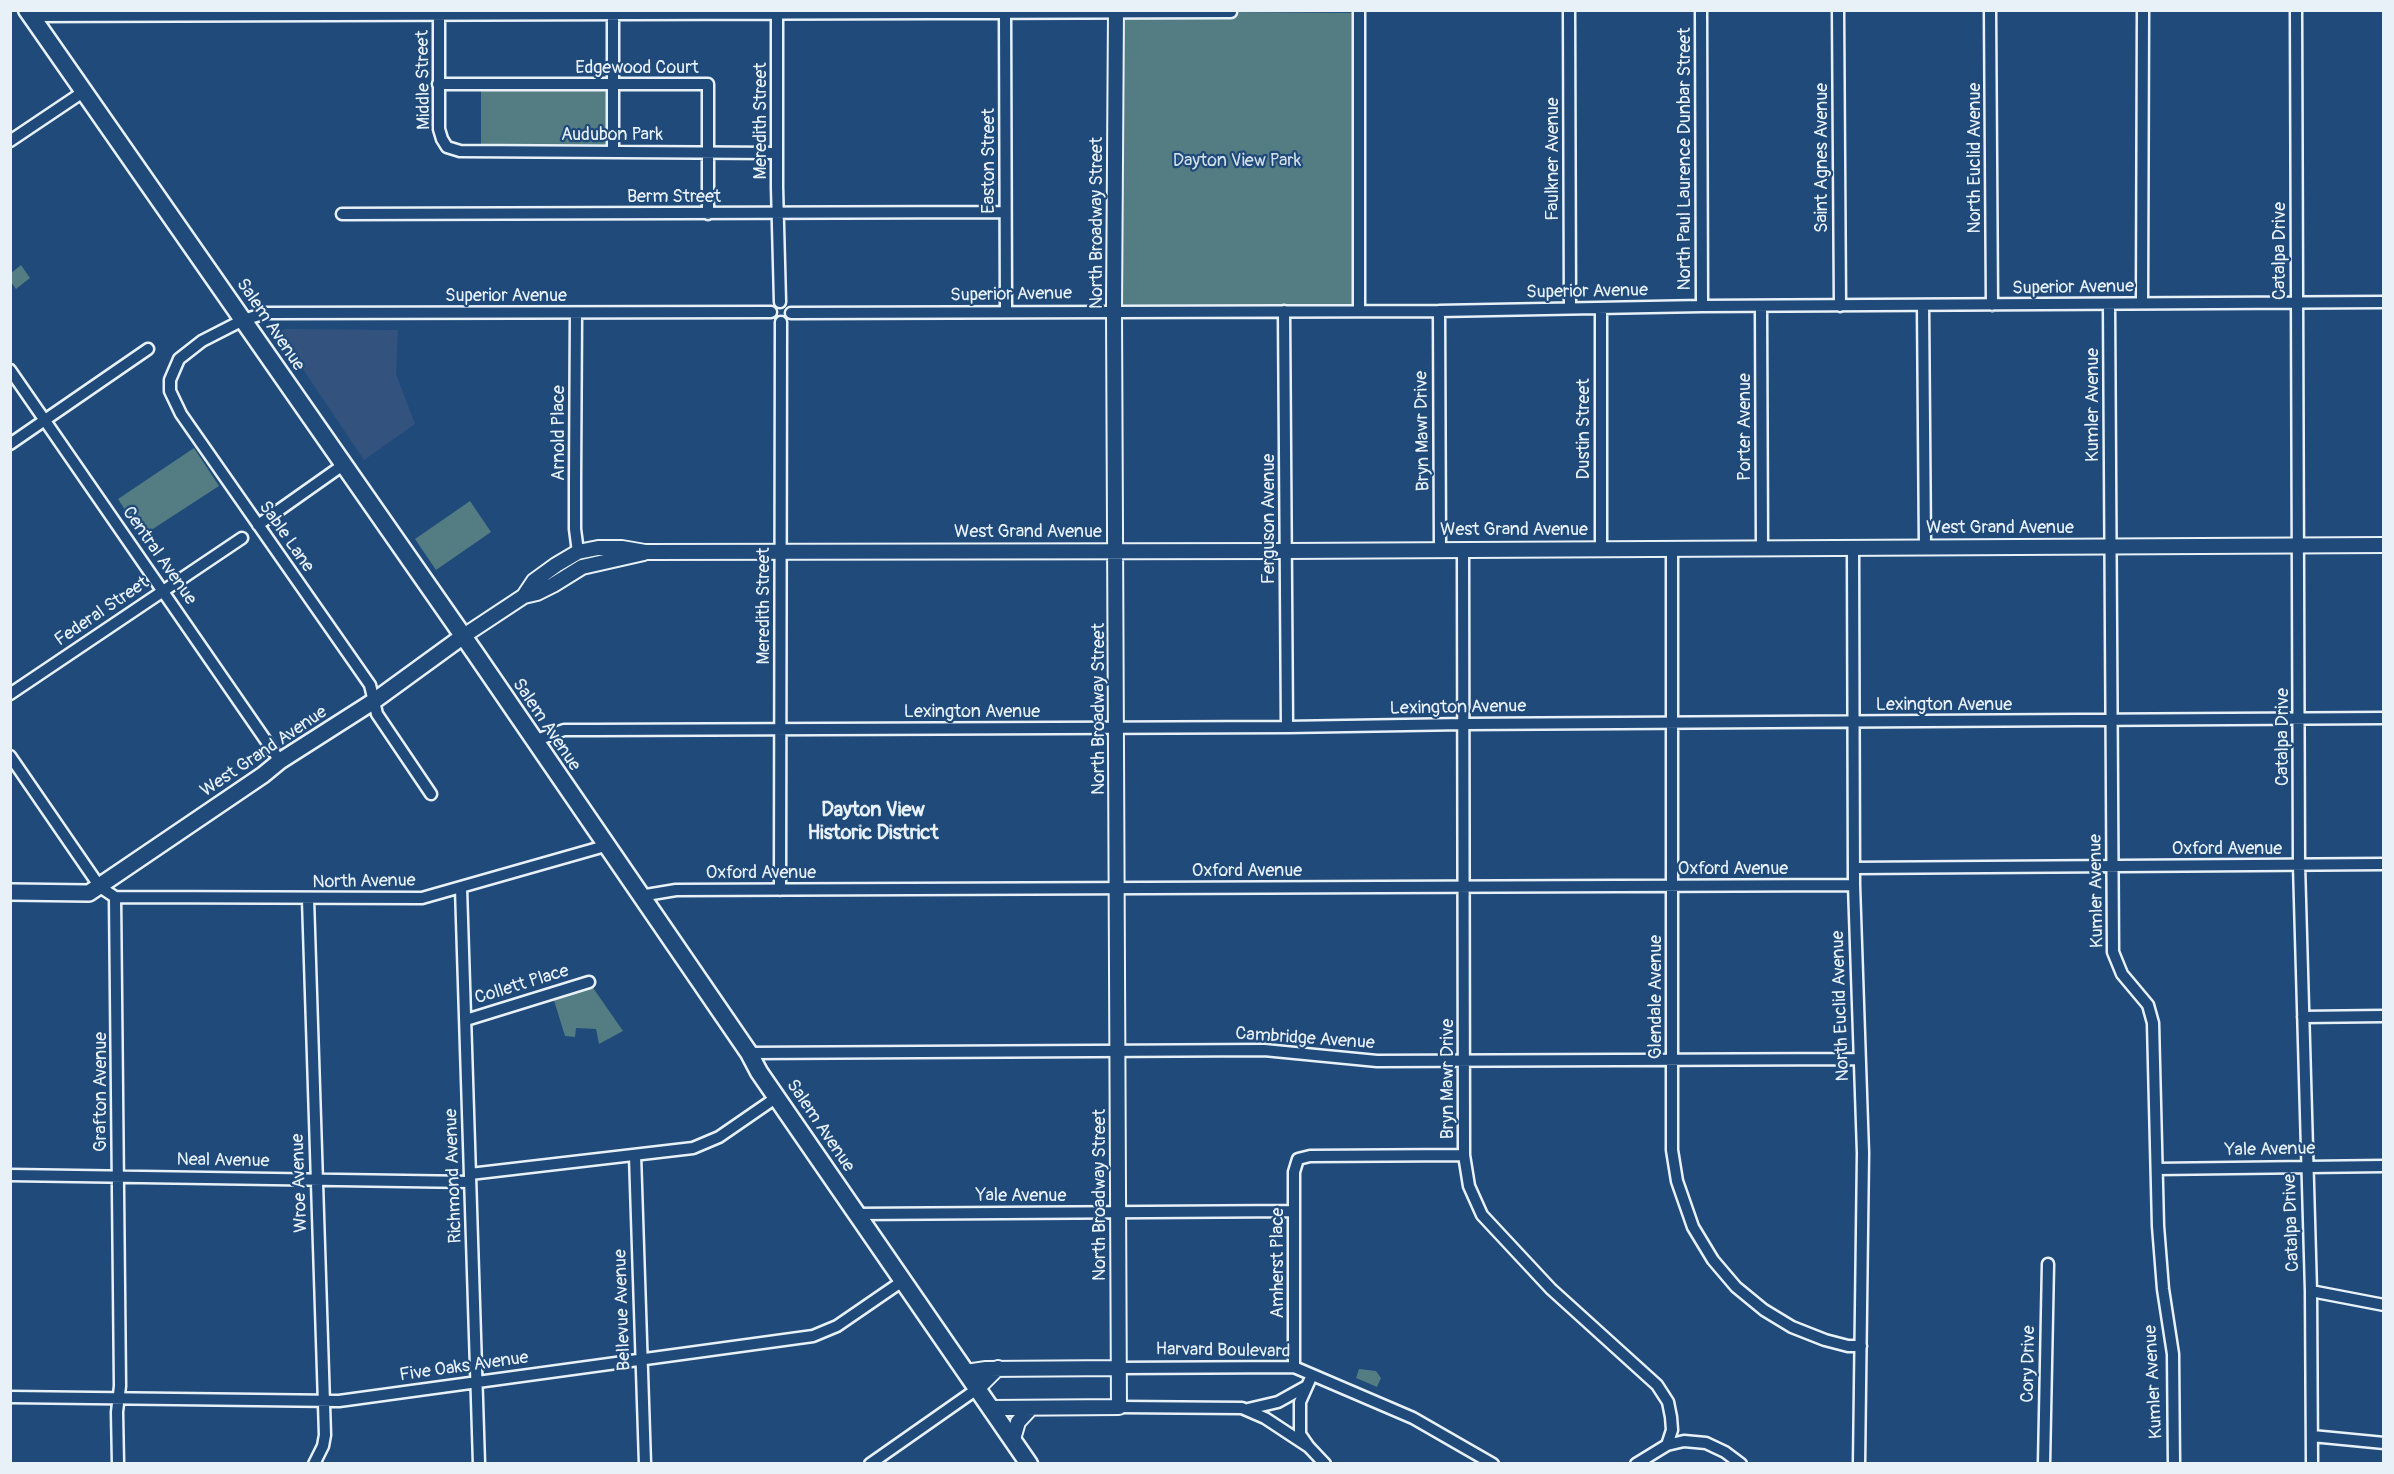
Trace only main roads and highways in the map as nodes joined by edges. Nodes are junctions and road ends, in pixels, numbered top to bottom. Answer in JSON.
{"nodes":[{"id":1,"x":29,"y":13,"type":"edge"},
{"id":2,"x":462,"y":638,"type":"junction"},
{"id":3,"x":10,"y":892,"type":"edge"},
{"id":4,"x":1029,"y":1464,"type":"edge"}],
"edges":[{"from":1,"to":2,"type":"main road","name":"Salem Avenue"},
{"from":2,"to":3,"type":"main road","name":"West Grand Avenue"},
{"from":2,"to":4,"type":"main road","name":"Salem Avenue"}]}
